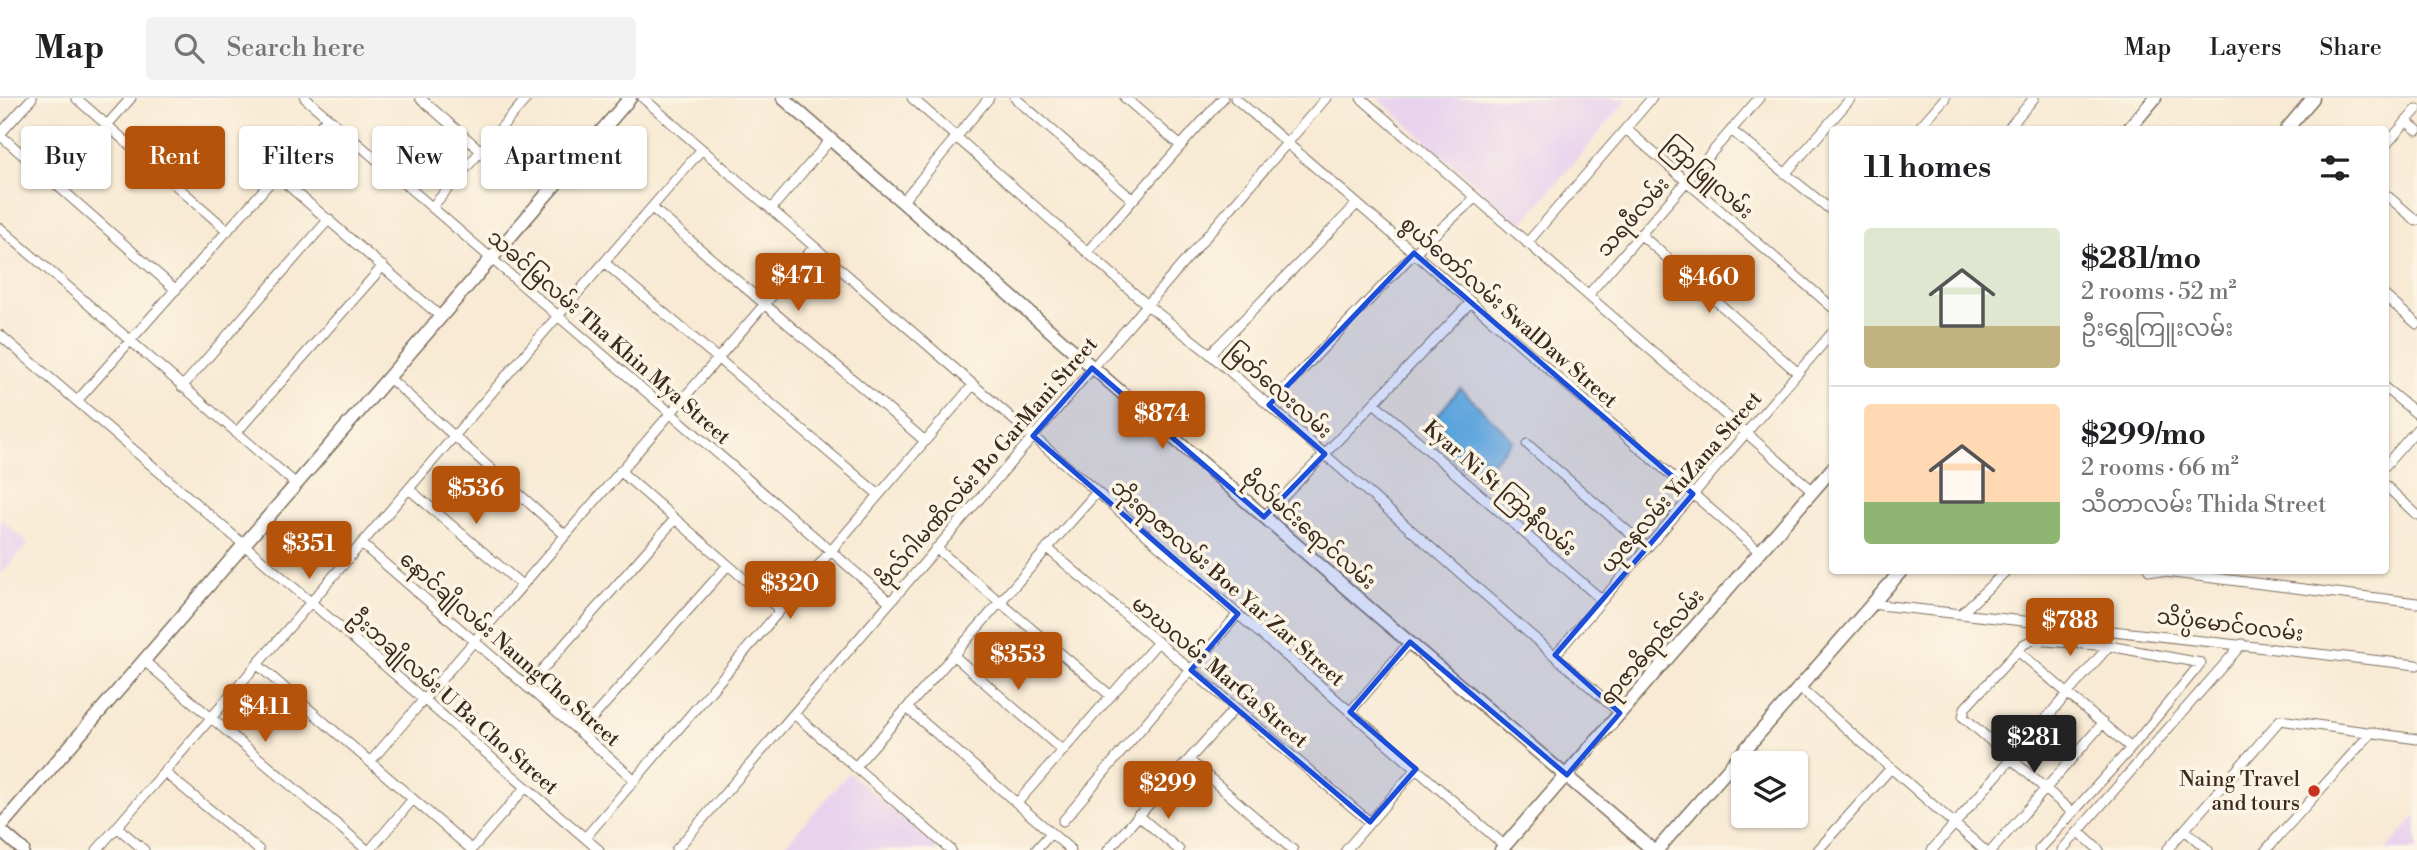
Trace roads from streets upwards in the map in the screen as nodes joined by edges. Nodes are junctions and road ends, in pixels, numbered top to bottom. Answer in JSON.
{"nodes":[{"id":1,"x":32,"y":98,"type":"edge"},
{"id":2,"x":76,"y":98,"type":"edge"},
{"id":3,"x":131,"y":98,"type":"edge"},
{"id":4,"x":305,"y":98,"type":"edge"},
{"id":5,"x":420,"y":98,"type":"edge"},
{"id":6,"x":527,"y":98,"type":"edge"},
{"id":7,"x":630,"y":98,"type":"edge"},
{"id":8,"x":643,"y":98,"type":"edge"},
{"id":9,"x":783,"y":98,"type":"edge"},
{"id":10,"x":912,"y":98,"type":"edge"},
{"id":11,"x":989,"y":98,"type":"edge"},
{"id":12,"x":1015,"y":98,"type":"edge"},
{"id":13,"x":1125,"y":98,"type":"edge"},
{"id":14,"x":1223,"y":98,"type":"edge"},
{"id":15,"x":1235,"y":98,"type":"edge"},
{"id":16,"x":1326,"y":98,"type":"edge"},
{"id":17,"x":1361,"y":98,"type":"edge"},
{"id":18,"x":1652,"y":98,"type":"edge"},
{"id":19,"x":1759,"y":98,"type":"edge"},
{"id":20,"x":1851,"y":98,"type":"edge"},
{"id":21,"x":1945,"y":98,"type":"edge"},
{"id":22,"x":2034,"y":98,"type":"edge"},
{"id":23,"x":2155,"y":98,"type":"edge"},
{"id":24,"x":2313,"y":98,"type":"edge"},
{"id":25,"x":2417,"y":109,"type":"edge"},
{"id":26,"x":327,"y":118,"type":"junction"},
{"id":27,"x":2406,"y":121,"type":"junction"},
{"id":28,"x":107,"y":125,"type":"junction"},
{"id":29,"x":320,"y":126,"type":"edge"},
{"id":30,"x":502,"y":126,"type":"edge"},
{"id":31,"x":1920,"y":126,"type":"edge"},
{"id":32,"x":2010,"y":126,"type":"edge"},
{"id":33,"x":2130,"y":126,"type":"edge"},
{"id":34,"x":2289,"y":126,"type":"edge"},
{"id":35,"x":1626,"y":129,"type":"junction"},
{"id":36,"x":1731,"y":130,"type":"junction"},
{"id":37,"x":2417,"y":130,"type":"edge"},
{"id":38,"x":0,"y":135,"type":"edge"},
{"id":39,"x":957,"y":137,"type":"junction"},
{"id":40,"x":831,"y":139,"type":"junction"},
{"id":41,"x":2389,"y":141,"type":"edge"},
{"id":42,"x":1286,"y":142,"type":"junction"},
{"id":43,"x":1181,"y":146,"type":"junction"},
{"id":44,"x":702,"y":149,"type":"junction"},
{"id":45,"x":481,"y":150,"type":"joint"},
{"id":46,"x":1786,"y":173,"type":"junction"},
{"id":47,"x":1686,"y":182,"type":"junction"},
{"id":48,"x":265,"y":189,"type":"edge"},
{"id":49,"x":292,"y":189,"type":"edge"},
{"id":50,"x":2389,"y":197,"type":"edge"},
{"id":51,"x":1475,"y":198,"type":"junction"},
{"id":52,"x":1133,"y":201,"type":"junction"},
{"id":53,"x":902,"y":202,"type":"junction"},
{"id":54,"x":1357,"y":204,"type":"junction"},
{"id":55,"x":432,"y":207,"type":"junction"},
{"id":56,"x":652,"y":208,"type":"junction"},
{"id":57,"x":771,"y":209,"type":"junction"},
{"id":58,"x":1829,"y":209,"type":"edge"},
{"id":59,"x":329,"y":219,"type":"junction"},
{"id":60,"x":2417,"y":221,"type":"edge"},
{"id":61,"x":0,"y":228,"type":"edge"},
{"id":62,"x":228,"y":231,"type":"junction"},
{"id":63,"x":1640,"y":234,"type":"junction"},
{"id":64,"x":1527,"y":243,"type":"junction"},
{"id":65,"x":814,"y":247,"type":"junction"},
{"id":66,"x":1087,"y":253,"type":"junction"},
{"id":67,"x":1414,"y":253,"type":"junction"},
{"id":68,"x":491,"y":258,"type":"junction"},
{"id":69,"x":605,"y":263,"type":"junction"},
{"id":70,"x":383,"y":266,"type":"junction"},
{"id":71,"x":176,"y":290,"type":"junction"},
{"id":72,"x":1588,"y":295,"type":"junction"},
{"id":73,"x":2389,"y":300,"type":"edge"},
{"id":74,"x":1471,"y":302,"type":"junction"},
{"id":75,"x":765,"y":304,"type":"junction"},
{"id":76,"x":1146,"y":304,"type":"junction"},
{"id":77,"x":1829,"y":304,"type":"edge"},
{"id":78,"x":441,"y":317,"type":"junction"},
{"id":79,"x":559,"y":317,"type":"junction"},
{"id":80,"x":2417,"y":324,"type":"edge"},
{"id":81,"x":0,"y":335,"type":"edge"},
{"id":82,"x":1829,"y":337,"type":"edge"},
{"id":83,"x":130,"y":342,"type":"junction"},
{"id":84,"x":1210,"y":354,"type":"junction"},
{"id":85,"x":718,"y":358,"type":"junction"},
{"id":86,"x":1091,"y":368,"type":"junction"},
{"id":87,"x":1798,"y":373,"type":"junction"},
{"id":88,"x":388,"y":377,"type":"junction"},
{"id":89,"x":973,"y":385,"type":"junction"},
{"id":90,"x":182,"y":387,"type":"junction"},
{"id":91,"x":2389,"y":391,"type":"edge"},
{"id":92,"x":77,"y":401,"type":"junction"},
{"id":93,"x":1374,"y":403,"type":"junction"},
{"id":94,"x":1269,"y":405,"type":"junction"},
{"id":95,"x":670,"y":414,"type":"junction"},
{"id":96,"x":2417,"y":414,"type":"edge"},
{"id":97,"x":2417,"y":429,"type":"edge"},
{"id":98,"x":236,"y":433,"type":"junction"},
{"id":99,"x":1746,"y":433,"type":"junction"},
{"id":100,"x":1032,"y":436,"type":"junction"},
{"id":101,"x":455,"y":437,"type":"junction"},
{"id":102,"x":925,"y":441,"type":"junction"},
{"id":103,"x":1527,"y":444,"type":"dead end"},
{"id":104,"x":1325,"y":454,"type":"junction"},
{"id":105,"x":2389,"y":461,"type":"edge"},
{"id":106,"x":620,"y":471,"type":"junction"},
{"id":107,"x":1829,"y":472,"type":"edge"},
{"id":108,"x":296,"y":484,"type":"junction"},
{"id":109,"x":2389,"y":489,"type":"edge"},
{"id":110,"x":410,"y":490,"type":"junction"},
{"id":111,"x":1813,"y":491,"type":"junction"},
{"id":112,"x":1097,"y":492,"type":"junction"},
{"id":113,"x":878,"y":495,"type":"junction"},
{"id":114,"x":1693,"y":495,"type":"junction"},
{"id":115,"x":2417,"y":514,"type":"edge"},
{"id":116,"x":1264,"y":517,"type":"junction"},
{"id":117,"x":675,"y":519,"type":"junction"},
{"id":118,"x":565,"y":535,"type":"junction"},
{"id":119,"x":243,"y":544,"type":"junction"},
{"id":120,"x":363,"y":545,"type":"junction"},
{"id":121,"x":936,"y":548,"type":"junction"},
{"id":122,"x":1047,"y":548,"type":"junction"},
{"id":123,"x":1647,"y":548,"type":"junction"},
{"id":124,"x":830,"y":552,"type":"junction"},
{"id":125,"x":1760,"y":552,"type":"junction"},
{"id":126,"x":728,"y":565,"type":"junction"},
{"id":127,"x":1898,"y":574,"type":"edge"},
{"id":128,"x":2003,"y":574,"type":"edge"},
{"id":129,"x":2181,"y":574,"type":"edge"},
{"id":130,"x":522,"y":584,"type":"junction"},
{"id":131,"x":1602,"y":600,"type":"junction"},
{"id":132,"x":890,"y":602,"type":"junction"},
{"id":133,"x":1000,"y":602,"type":"junction"},
{"id":134,"x":313,"y":603,"type":"junction"},
{"id":135,"x":2417,"y":603,"type":"edge"},
{"id":136,"x":1871,"y":604,"type":"junction"},
{"id":137,"x":780,"y":611,"type":"junction"},
{"id":138,"x":1962,"y":613,"type":"junction"},
{"id":139,"x":1238,"y":614,"type":"junction"},
{"id":140,"x":474,"y":641,"type":"junction"},
{"id":141,"x":1158,"y":642,"type":"junction"},
{"id":142,"x":1410,"y":642,"type":"junction"},
{"id":143,"x":2242,"y":644,"type":"junction"},
{"id":144,"x":2109,"y":646,"type":"junction"},
{"id":145,"x":2018,"y":651,"type":"junction"},
{"id":146,"x":953,"y":655,"type":"junction"},
{"id":147,"x":1555,"y":655,"type":"junction"},
{"id":148,"x":144,"y":660,"type":"junction"},
{"id":149,"x":258,"y":665,"type":"junction"},
{"id":150,"x":2417,"y":665,"type":"edge"},
{"id":151,"x":1191,"y":670,"type":"junction"},
{"id":152,"x":527,"y":687,"type":"junction"},
{"id":153,"x":1798,"y":687,"type":"junction"},
{"id":154,"x":2069,"y":695,"type":"junction"},
{"id":155,"x":1111,"y":696,"type":"junction"},
{"id":156,"x":424,"y":699,"type":"junction"},
{"id":157,"x":906,"y":708,"type":"junction"},
{"id":158,"x":1235,"y":708,"type":"junction"},
{"id":159,"x":1350,"y":712,"type":"junction"},
{"id":160,"x":794,"y":713,"type":"junction"},
{"id":161,"x":1620,"y":713,"type":"junction"},
{"id":162,"x":212,"y":718,"type":"junction"},
{"id":163,"x":2103,"y":723,"type":"junction"},
{"id":164,"x":580,"y":732,"type":"junction"},
{"id":165,"x":2372,"y":732,"type":"junction"},
{"id":166,"x":2417,"y":739,"type":"edge"},
{"id":167,"x":2131,"y":748,"type":"junction"},
{"id":168,"x":1063,"y":751,"type":"junction"},
{"id":169,"x":1189,"y":760,"type":"junction"},
{"id":170,"x":2011,"y":760,"type":"junction"},
{"id":171,"x":370,"y":762,"type":"junction"},
{"id":172,"x":855,"y":766,"type":"junction"},
{"id":173,"x":1891,"y":768,"type":"junction"},
{"id":174,"x":1416,"y":769,"type":"junction"},
{"id":175,"x":164,"y":772,"type":"junction"},
{"id":176,"x":635,"y":780,"type":"junction"},
{"id":177,"x":1575,"y":781,"type":"junction"},
{"id":178,"x":526,"y":788,"type":"junction"},
{"id":179,"x":2043,"y":788,"type":"junction"},
{"id":180,"x":413,"y":799,"type":"junction"},
{"id":181,"x":1017,"y":803,"type":"junction"},
{"id":182,"x":2073,"y":813,"type":"junction"},
{"id":183,"x":1138,"y":815,"type":"junction"},
{"id":184,"x":1063,"y":821,"type":"dead end"},
{"id":185,"x":1370,"y":822,"type":"junction"},
{"id":186,"x":1955,"y":824,"type":"junction"},
{"id":187,"x":117,"y":827,"type":"junction"},
{"id":188,"x":0,"y":829,"type":"edge"},
{"id":189,"x":2185,"y":830,"type":"junction"},
{"id":190,"x":2080,"y":832,"type":"junction"},
{"id":191,"x":1051,"y":833,"type":"junction"},
{"id":192,"x":585,"y":838,"type":"junction"},
{"id":193,"x":1503,"y":848,"type":"edge"},
{"id":194,"x":1652,"y":848,"type":"edge"},
{"id":195,"x":23,"y":850,"type":"edge"},
{"id":196,"x":97,"y":850,"type":"edge"},
{"id":197,"x":144,"y":850,"type":"edge"},
{"id":198,"x":259,"y":850,"type":"edge"},
{"id":199,"x":369,"y":850,"type":"edge"},
{"id":200,"x":472,"y":850,"type":"edge"},
{"id":201,"x":599,"y":850,"type":"edge"},
{"id":202,"x":676,"y":850,"type":"edge"},
{"id":203,"x":951,"y":850,"type":"edge"},
{"id":204,"x":1036,"y":850,"type":"edge"},
{"id":205,"x":1071,"y":850,"type":"edge"},
{"id":206,"x":1108,"y":850,"type":"edge"},
{"id":207,"x":1179,"y":850,"type":"edge"},
{"id":208,"x":1293,"y":850,"type":"edge"},
{"id":209,"x":1346,"y":850,"type":"edge"},
{"id":210,"x":1818,"y":850,"type":"edge"},
{"id":211,"x":1932,"y":850,"type":"edge"},
{"id":212,"x":1984,"y":850,"type":"edge"},
{"id":213,"x":1992,"y":850,"type":"edge"},
{"id":214,"x":2039,"y":850,"type":"edge"},
{"id":215,"x":2062,"y":850,"type":"edge"},
{"id":216,"x":2099,"y":850,"type":"edge"},
{"id":217,"x":2167,"y":850,"type":"edge"},
{"id":218,"x":2208,"y":850,"type":"edge"},
{"id":219,"x":2266,"y":850,"type":"edge"}],
"edges":[{"from":1,"to":38,"type":"street"},
{"from":2,"to":28,"type":"street"},
{"from":3,"to":28,"type":"street"},
{"from":4,"to":26,"type":"street","name":"သခင်မြလမ်း Tha Khin Mya Street"},
{"from":5,"to":45,"type":"street"},
{"from":6,"to":30,"type":"street"},
{"from":7,"to":68,"type":"street"},
{"from":8,"to":44,"type":"street","name":"ဘိုးရာဇာလမ်း Boe Yar Zar Street"},
{"from":9,"to":40,"type":"street","name":"ဗိုလ်မင်းရောင်လမ်း"},
{"from":10,"to":39,"type":"street","name":"မြတ်လေးလမ်း"},
{"from":11,"to":39,"type":"street"},
{"from":12,"to":52,"type":"street"},
{"from":13,"to":43,"type":"street"},
{"from":14,"to":43,"type":"street"},
{"from":15,"to":42,"type":"street","name":"စွယ်တော်လမ်း SwalDaw Street"},
{"from":16,"to":42,"type":"street","name":"ဗိုလ်ဂါမဏိလမ်း Bo GarMani Street"},
{"from":17,"to":51,"type":"street"},
{"from":18,"to":35,"type":"street"},
{"from":19,"to":36,"type":"street","name":"သရဖီလမ်း"},
{"from":20,"to":46,"type":"street"},
{"from":21,"to":31,"type":"street"},
{"from":22,"to":32,"type":"street"},
{"from":23,"to":33,"type":"street"},
{"from":24,"to":34,"type":"street"},
{"from":25,"to":27,"type":"street"},
{"from":26,"to":29,"type":"street"},
{"from":26,"to":55,"type":"street","name":"သခင်မြလမ်း Tha Khin Mya Street"},
{"from":27,"to":37,"type":"street"},
{"from":27,"to":41,"type":"street"},
{"from":28,"to":62,"type":"street"},
{"from":35,"to":47,"type":"street","name":"ကြာဖြူလမ်း"},
{"from":35,"to":64,"type":"street"},
{"from":36,"to":46,"type":"street"},
{"from":36,"to":47,"type":"street","name":"သရဖီလမ်း"},
{"from":38,"to":71,"type":"street"},
{"from":39,"to":53,"type":"street"},
{"from":39,"to":66,"type":"street","name":"မြတ်လေးလမ်း"},
{"from":40,"to":53,"type":"street","name":"ဗိုလ်မင်းရောင်လမ်း"},
{"from":40,"to":57,"type":"street"},
{"from":42,"to":54,"type":"street","name":"စွယ်တော်လမ်း SwalDaw Street"},
{"from":42,"to":76,"type":"street","name":"ဗိုလ်ဂါမဏိလမ်း Bo GarMani Street"},
{"from":43,"to":52,"type":"street"},
{"from":44,"to":56,"type":"street"},
{"from":44,"to":57,"type":"street","name":"ဘိုးရာဇာလမ်း Boe Yar Zar Street"},
{"from":45,"to":55,"type":"street"},
{"from":46,"to":58,"type":"street"},
{"from":47,"to":63,"type":"street","name":"သရဖီလမ်း"},
{"from":47,"to":77,"type":"street","name":"ကြာဖြူလမ်း"},
{"from":48,"to":62,"type":"street"},
{"from":49,"to":59,"type":"street"},
{"from":50,"to":60,"type":"street"},
{"from":51,"to":64,"type":"street"},
{"from":51,"to":67,"type":"street"},
{"from":52,"to":66,"type":"street"},
{"from":53,"to":86,"type":"street","name":"ဗိုလ်မင်းရောင်လမ်း"},
{"from":54,"to":67,"type":"street","name":"စွယ်တော်လမ်း SwalDaw Street"},
{"from":54,"to":84,"type":"street"},
{"from":55,"to":68,"type":"street","name":"သခင်မြလမ်း Tha Khin Mya Street"},
{"from":56,"to":69,"type":"street"},
{"from":56,"to":75,"type":"street"},
{"from":57,"to":65,"type":"street","name":"ဘိုးရာဇာလမ်း Boe Yar Zar Street"},
{"from":59,"to":70,"type":"street"},
{"from":59,"to":90,"type":"street"},
{"from":61,"to":83,"type":"street"},
{"from":62,"to":71,"type":"street"},
{"from":63,"to":72,"type":"street","name":"သရဖီလမ်း"},
{"from":63,"to":87,"type":"street"},
{"from":64,"to":72,"type":"street"},
{"from":65,"to":75,"type":"street"},
{"from":65,"to":89,"type":"street","name":"ဘိုးရာဇာလမ်း Boe Yar Zar Street"},
{"from":66,"to":76,"type":"street","name":"မြတ်လေးလမ်း"},
{"from":67,"to":74,"type":"street","name":"စွယ်တော်လမ်း SwalDaw Street"},
{"from":67,"to":94,"type":"street"},
{"from":68,"to":78,"type":"street"},
{"from":68,"to":79,"type":"street","name":"သခင်မြလမ်း Tha Khin Mya Street"},
{"from":69,"to":79,"type":"street"},
{"from":69,"to":85,"type":"street"},
{"from":70,"to":78,"type":"street"},
{"from":70,"to":98,"type":"street"},
{"from":71,"to":83,"type":"street"},
{"from":72,"to":99,"type":"street"},
{"from":73,"to":80,"type":"street"},
{"from":74,"to":93,"type":"street"},
{"from":74,"to":114,"type":"street","name":"စွယ်တော်လမ်း SwalDaw Street"},
{"from":75,"to":85,"type":"street"},
{"from":75,"to":102,"type":"street"},
{"from":76,"to":84,"type":"street","name":"မြတ်လေးလမ်း"},
{"from":76,"to":86,"type":"street","name":"ဗိုလ်ဂါမဏိလမ်း Bo GarMani Street"},
{"from":78,"to":88,"type":"street"},
{"from":79,"to":95,"type":"street","name":"သခင်မြလမ်း Tha Khin Mya Street"},
{"from":79,"to":101,"type":"street"},
{"from":81,"to":92,"type":"street","name":"ဦးဘချိုလမ်း U Ba Cho Street"},
{"from":82,"to":87,"type":"street","name":"ယုဇနလမ်း YuZana Street"},
{"from":83,"to":90,"type":"street"},
{"from":83,"to":92,"type":"street"},
{"from":84,"to":94,"type":"street","name":"မြတ်လေးလမ်း"},
{"from":85,"to":95,"type":"street"},
{"from":85,"to":113,"type":"street"},
{"from":86,"to":100,"type":"street","name":"ဗိုလ်ဂါမဏိလမ်း Bo GarMani Street"},
{"from":86,"to":116,"type":"street","name":"ဗိုလ်မင်းရောင်လမ်း"},
{"from":87,"to":99,"type":"street","name":"ယုဇနလမ်း YuZana Street"},
{"from":88,"to":101,"type":"street"},
{"from":88,"to":108,"type":"street"},
{"from":89,"to":100,"type":"street","name":"ဘိုးရာဇာလမ်း Boe Yar Zar Street"},
{"from":89,"to":102,"type":"street"},
{"from":90,"to":98,"type":"street"},
{"from":91,"to":96,"type":"street"},
{"from":92,"to":119,"type":"street","name":"ဦးဘချိုလမ်း U Ba Cho Street"},
{"from":93,"to":104,"type":"street"},
{"from":93,"to":131,"type":"street","name":"Kyar Ni St ကြာနီလမ်း"},
{"from":94,"to":104,"type":"street","name":"မြတ်လေးလမ်း"},
{"from":95,"to":106,"type":"street"},
{"from":95,"to":124,"type":"street","name":"သခင်မြလမ်း Tha Khin Mya Street"},
{"from":97,"to":105,"type":"street"},
{"from":98,"to":108,"type":"street"},
{"from":99,"to":111,"type":"street"},
{"from":99,"to":114,"type":"street","name":"ယုဇနလမ်း YuZana Street"},
{"from":100,"to":112,"type":"street","name":"ဘိုးရာဇာလမ်း Boe Yar Zar Street"},
{"from":100,"to":121,"type":"street","name":"ဗိုလ်ဂါမဏိလမ်း Bo GarMani Street"},
{"from":101,"to":110,"type":"street"},
{"from":101,"to":118,"type":"street"},
{"from":102,"to":113,"type":"street"},
{"from":103,"to":123,"type":"street"},
{"from":104,"to":116,"type":"street"},
{"from":104,"to":147,"type":"street","name":"မြတ်လေးလမ်း"},
{"from":106,"to":117,"type":"street"},
{"from":106,"to":118,"type":"street"},
{"from":107,"to":111,"type":"street","name":"ရာဇာဓိရာဇ်လမ်း"},
{"from":108,"to":119,"type":"street"},
{"from":109,"to":115,"type":"street"},
{"from":110,"to":120,"type":"street"},
{"from":110,"to":130,"type":"street"},
{"from":111,"to":125,"type":"street","name":"ရာဇာဓိရာဇ်လမ်း"},
{"from":112,"to":122,"type":"street"},
{"from":112,"to":139,"type":"street","name":"ဘိုးရာဇာလမ်း Boe Yar Zar Street"},
{"from":113,"to":124,"type":"street"},
{"from":114,"to":123,"type":"street","name":"ယုဇနလမ်း YuZana Street"},
{"from":114,"to":125,"type":"street","name":"စွယ်တော်လမ်း SwalDaw Street"},
{"from":116,"to":142,"type":"street","name":"ဗိုလ်မင်းရောင်လမ်း"},
{"from":117,"to":126,"type":"street"},
{"from":117,"to":152,"type":"street"},
{"from":118,"to":130,"type":"street"},
{"from":119,"to":134,"type":"street","name":"ဦးဘချိုလမ်း U Ba Cho Street"},
{"from":119,"to":148,"type":"street"},
{"from":120,"to":134,"type":"street"},
{"from":120,"to":140,"type":"street","name":"နောင်ချိုလမ်း NaungCho Street"},
{"from":121,"to":132,"type":"street","name":"ဗိုလ်ဂါမဏိလမ်း Bo GarMani Street"},
{"from":121,"to":133,"type":"street"},
{"from":122,"to":133,"type":"street"},
{"from":122,"to":141,"type":"street","name":"မာဃလမ်း MarGa Street"},
{"from":123,"to":131,"type":"street","name":"ယုဇနလမ်း YuZana Street"},
{"from":124,"to":132,"type":"street","name":"သခင်မြလမ်း Tha Khin Mya Street"},
{"from":124,"to":137,"type":"street"},
{"from":125,"to":161,"type":"street","name":"ရာဇာဓိရာဇ်လမ်း"},
{"from":126,"to":137,"type":"street"},
{"from":126,"to":164,"type":"street"},
{"from":127,"to":136,"type":"street"},
{"from":128,"to":138,"type":"street"},
{"from":129,"to":135,"type":"street"},
{"from":130,"to":140,"type":"street"},
{"from":131,"to":147,"type":"street","name":"ယုဇနလမ်း YuZana Street"},
{"from":132,"to":160,"type":"street","name":"ဗိုလ်ဂါမဏိလမ်း Bo GarMani Street"},
{"from":133,"to":146,"type":"street"},
{"from":133,"to":155,"type":"street"},
{"from":134,"to":149,"type":"street"},
{"from":134,"to":156,"type":"street","name":"ဦးဘချိုလမ်း U Ba Cho Street"},
{"from":136,"to":138,"type":"street","name":"သိပ္ပံမောင်ဝလမ်း"},
{"from":136,"to":153,"type":"street"},
{"from":137,"to":176,"type":"street"},
{"from":138,"to":143,"type":"street","name":"သိပ္ပံမောင်ဝလမ်း"},
{"from":139,"to":151,"type":"street"},
{"from":139,"to":159,"type":"street","name":"ဘိုးရာဇာလမ်း Boe Yar Zar Street"},
{"from":140,"to":152,"type":"street","name":"နောင်ချိုလမ်း NaungCho Street"},
{"from":140,"to":156,"type":"street"},
{"from":141,"to":151,"type":"street","name":"မာဃလမ်း MarGa Street"},
{"from":141,"to":155,"type":"street"},
{"from":142,"to":159,"type":"street"},
{"from":142,"to":177,"type":"street","name":"ဗိုလ်မင်းရောင်လမ်း"},
{"from":143,"to":150,"type":"street","name":"သိပ္ပံမောင်ဝလမ်း"},
{"from":143,"to":190,"type":"street"},
{"from":144,"to":145,"type":"street"},
{"from":144,"to":154,"type":"street"},
{"from":144,"to":167,"type":"street"},
{"from":145,"to":154,"type":"street"},
{"from":145,"to":170,"type":"street"},
{"from":146,"to":157,"type":"street"},
{"from":146,"to":168,"type":"street"},
{"from":147,"to":161,"type":"street","name":"မြတ်လေးလမ်း"},
{"from":148,"to":162,"type":"street"},
{"from":148,"to":188,"type":"street"},
{"from":149,"to":162,"type":"street"},
{"from":149,"to":171,"type":"street"},
{"from":151,"to":158,"type":"street","name":"မာဃလမ်း MarGa Street"},
{"from":151,"to":184,"type":"street"},
{"from":152,"to":164,"type":"street","name":"နောင်ချိုလမ်း NaungCho Street"},
{"from":153,"to":173,"type":"street"},
{"from":153,"to":194,"type":"street"},
{"from":154,"to":163,"type":"street"},
{"from":154,"to":170,"type":"street"},
{"from":155,"to":168,"type":"street"},
{"from":156,"to":171,"type":"street"},
{"from":156,"to":178,"type":"street","name":"ဦးဘချိုလမ်း U Ba Cho Street"},
{"from":157,"to":172,"type":"street"},
{"from":157,"to":181,"type":"street"},
{"from":158,"to":169,"type":"street"},
{"from":158,"to":185,"type":"street","name":"မာဃလမ်း MarGa Street"},
{"from":159,"to":174,"type":"street","name":"ဘိုးရာဇာလမ်း Boe Yar Zar Street"},
{"from":160,"to":172,"type":"street"},
{"from":160,"to":202,"type":"street","name":"ဗိုလ်ဂါမဏိလမ်း Bo GarMani Street"},
{"from":161,"to":177,"type":"street","name":"ရာဇာဓိရာဇ်လမ်း"},
{"from":162,"to":175,"type":"street"},
{"from":162,"to":199,"type":"street"},
{"from":163,"to":167,"type":"street"},
{"from":163,"to":179,"type":"street"},
{"from":164,"to":176,"type":"street","name":"နောင်ချိုလမ်း NaungCho Street"},
{"from":165,"to":166,"type":"street"},
{"from":165,"to":189,"type":"street"},
{"from":165,"to":219,"type":"street"},
{"from":167,"to":182,"type":"street"},
{"from":168,"to":181,"type":"street"},
{"from":169,"to":183,"type":"street"},
{"from":169,"to":208,"type":"street"},
{"from":170,"to":179,"type":"street"},
{"from":170,"to":186,"type":"street"},
{"from":171,"to":180,"type":"street"},
{"from":172,"to":203,"type":"street"},
{"from":173,"to":186,"type":"street"},
{"from":173,"to":210,"type":"street"},
{"from":174,"to":185,"type":"street"},
{"from":174,"to":193,"type":"street","name":"ဘိုးရာဇာလမ်း Boe Yar Zar Street"},
{"from":175,"to":187,"type":"street"},
{"from":175,"to":198,"type":"street"},
{"from":176,"to":192,"type":"street"},
{"from":177,"to":193,"type":"street","name":"ရာဇာဓိရာဇ်လမ်း"},
{"from":177,"to":194,"type":"street","name":"ဗိုလ်မင်းရောင်လမ်း"},
{"from":178,"to":192,"type":"street","name":"ဦးဘချိုလမ်း U Ba Cho Street"},
{"from":178,"to":200,"type":"street"},
{"from":179,"to":182,"type":"street"},
{"from":179,"to":213,"type":"street"},
{"from":180,"to":199,"type":"street"},
{"from":180,"to":200,"type":"street"},
{"from":181,"to":191,"type":"street"},
{"from":182,"to":214,"type":"street"},
{"from":183,"to":206,"type":"street"},
{"from":183,"to":207,"type":"street"},
{"from":185,"to":209,"type":"street"},
{"from":186,"to":211,"type":"street"},
{"from":186,"to":212,"type":"street"},
{"from":187,"to":196,"type":"street"},
{"from":187,"to":197,"type":"street"},
{"from":188,"to":195,"type":"street"},
{"from":189,"to":217,"type":"street"},
{"from":189,"to":218,"type":"street"},
{"from":190,"to":215,"type":"street"},
{"from":190,"to":216,"type":"street"},
{"from":191,"to":204,"type":"street"},
{"from":191,"to":205,"type":"street"},
{"from":192,"to":201,"type":"street","name":"ဦးဘချိုလမ်း U Ba Cho Street"}]}
